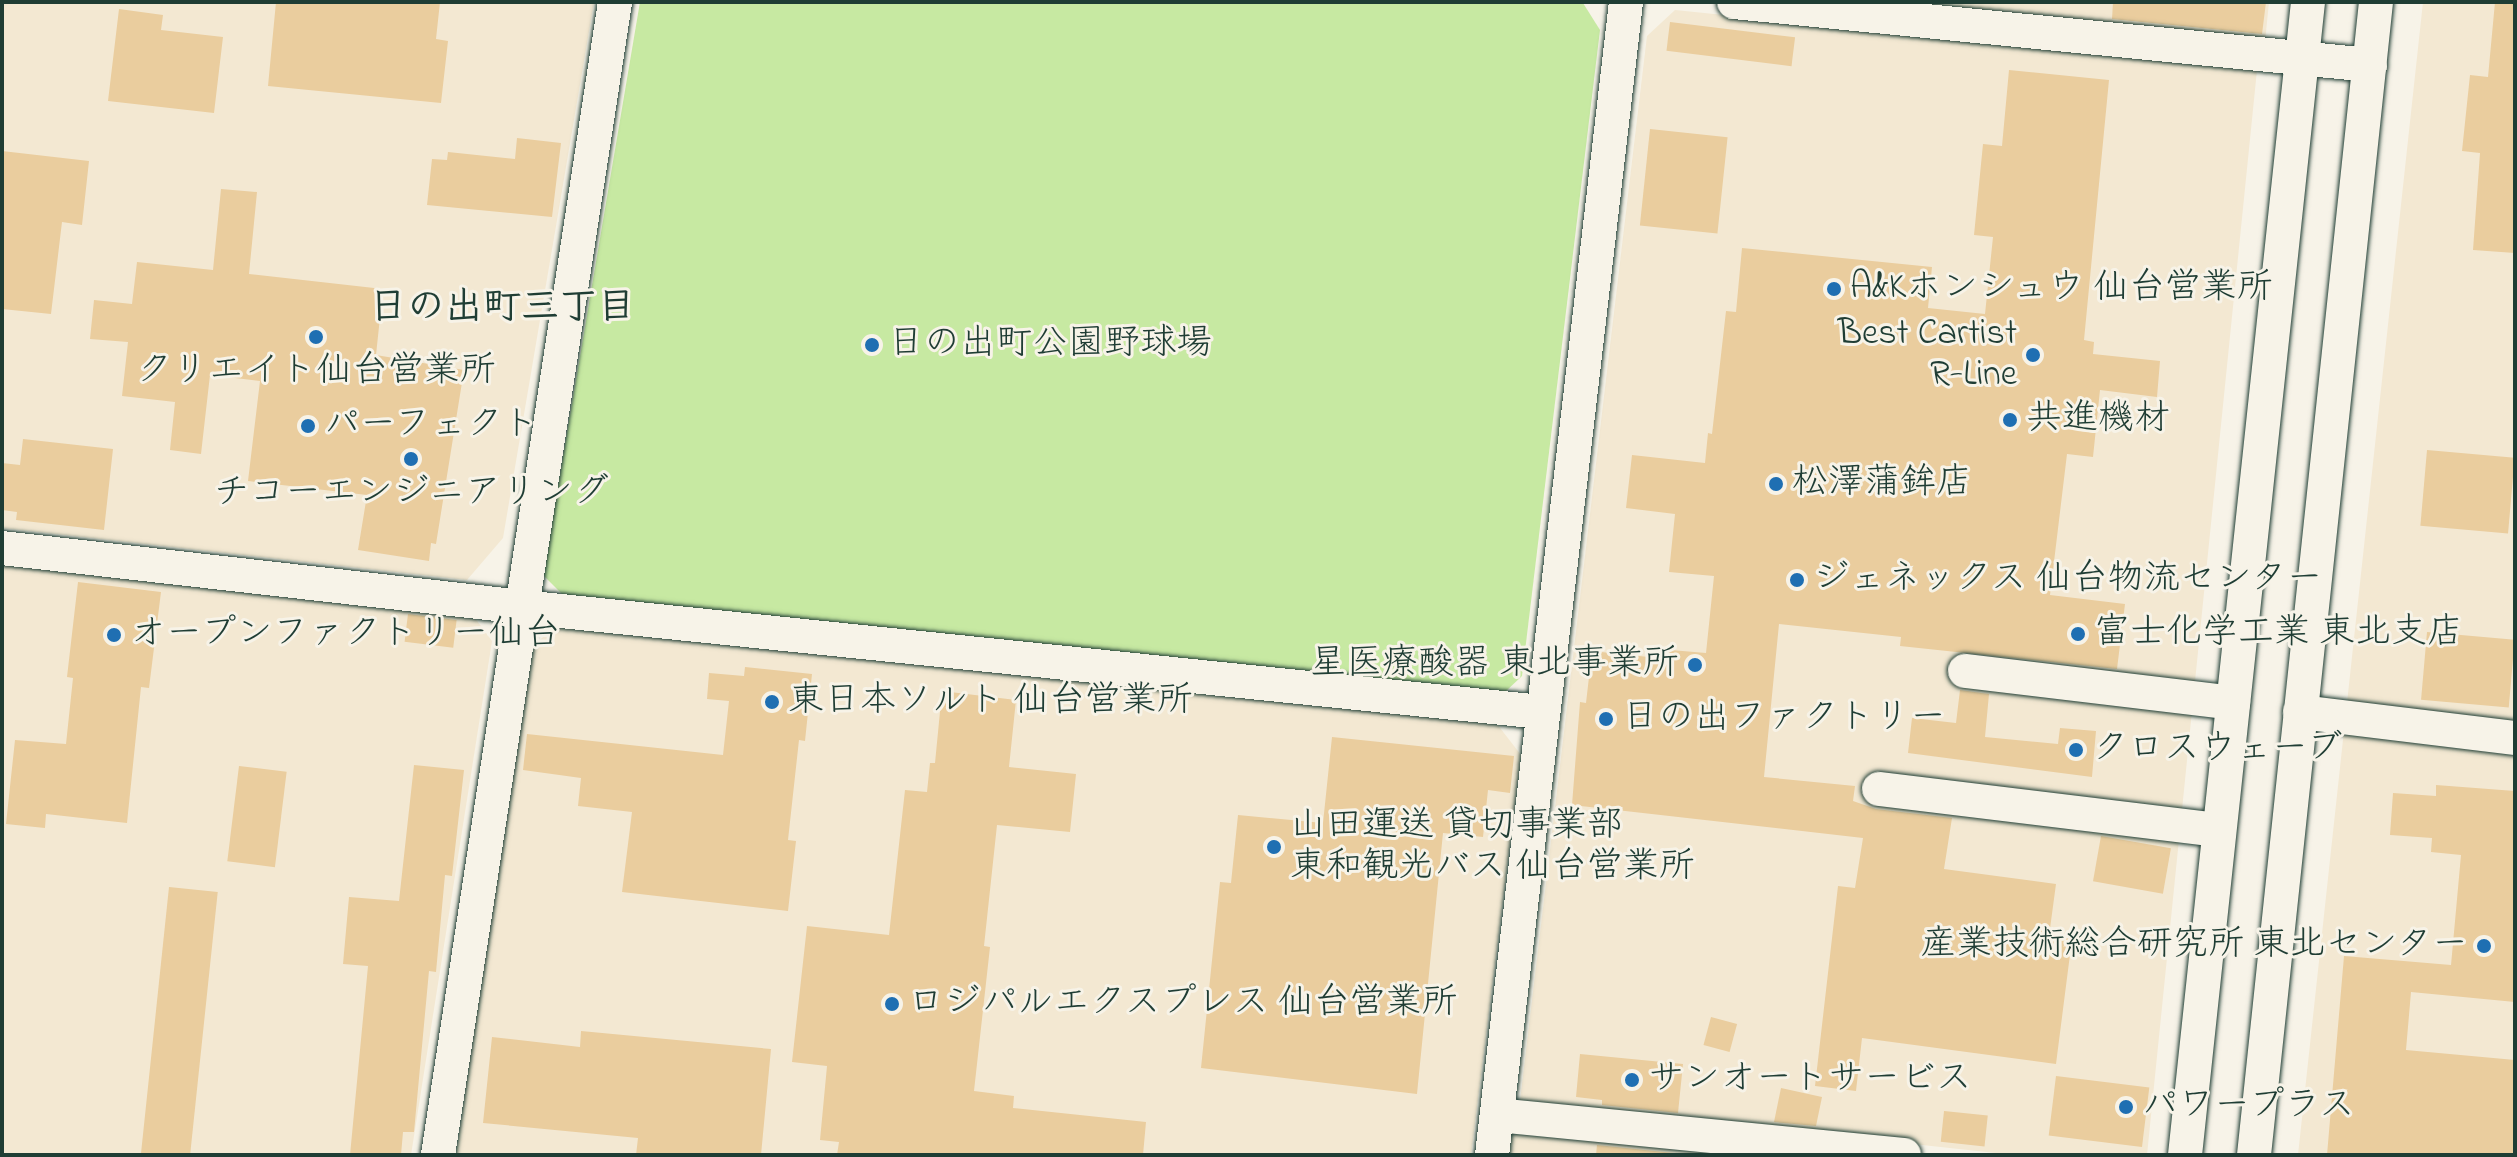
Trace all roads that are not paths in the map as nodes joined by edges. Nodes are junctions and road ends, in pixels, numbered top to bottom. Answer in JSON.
{"nodes":[{"id":1,"x":615,"y":2,"type":"edge"},
{"id":2,"x":1626,"y":2,"type":"edge"},
{"id":3,"x":1734,"y":2,"type":"edge"},
{"id":4,"x":2308,"y":2,"type":"edge"},
{"id":5,"x":2376,"y":2,"type":"edge"},
{"id":6,"x":2302,"y":58,"type":"junction"},
{"id":7,"x":2370,"y":65,"type":"junction"},
{"id":8,"x":2,"y":548,"type":"edge"},
{"id":9,"x":522,"y":607,"type":"junction"},
{"id":10,"x":1965,"y":671,"type":"dead end"},
{"id":11,"x":2233,"y":703,"type":"junction"},
{"id":12,"x":1541,"y":712,"type":"junction"},
{"id":13,"x":2300,"y":712,"type":"junction"},
{"id":14,"x":2515,"y":738,"type":"edge"},
{"id":15,"x":1879,"y":789,"type":"dead end"},
{"id":16,"x":2219,"y":830,"type":"junction"},
{"id":17,"x":1497,"y":1115,"type":"junction"},
{"id":18,"x":438,"y":1155,"type":"edge"},
{"id":19,"x":1492,"y":1155,"type":"edge"},
{"id":20,"x":1904,"y":1155,"type":"edge"},
{"id":21,"x":2185,"y":1155,"type":"edge"},
{"id":22,"x":2254,"y":1155,"type":"edge"}],
"edges":[{"from":1,"to":9,"type":"street"},
{"from":2,"to":12,"type":"street"},
{"from":3,"to":6,"type":"street"},
{"from":4,"to":6,"type":"street"},
{"from":5,"to":7,"type":"street"},
{"from":6,"to":7,"type":"street"},
{"from":6,"to":11,"type":"street"},
{"from":7,"to":13,"type":"street"},
{"from":8,"to":9,"type":"street"},
{"from":9,"to":12,"type":"street"},
{"from":9,"to":18,"type":"street"},
{"from":10,"to":11,"type":"street"},
{"from":11,"to":16,"type":"street"},
{"from":12,"to":17,"type":"street"},
{"from":13,"to":14,"type":"street"},
{"from":13,"to":22,"type":"street"},
{"from":15,"to":16,"type":"street"},
{"from":16,"to":21,"type":"street"},
{"from":17,"to":19,"type":"street"},
{"from":17,"to":20,"type":"street"}]}
